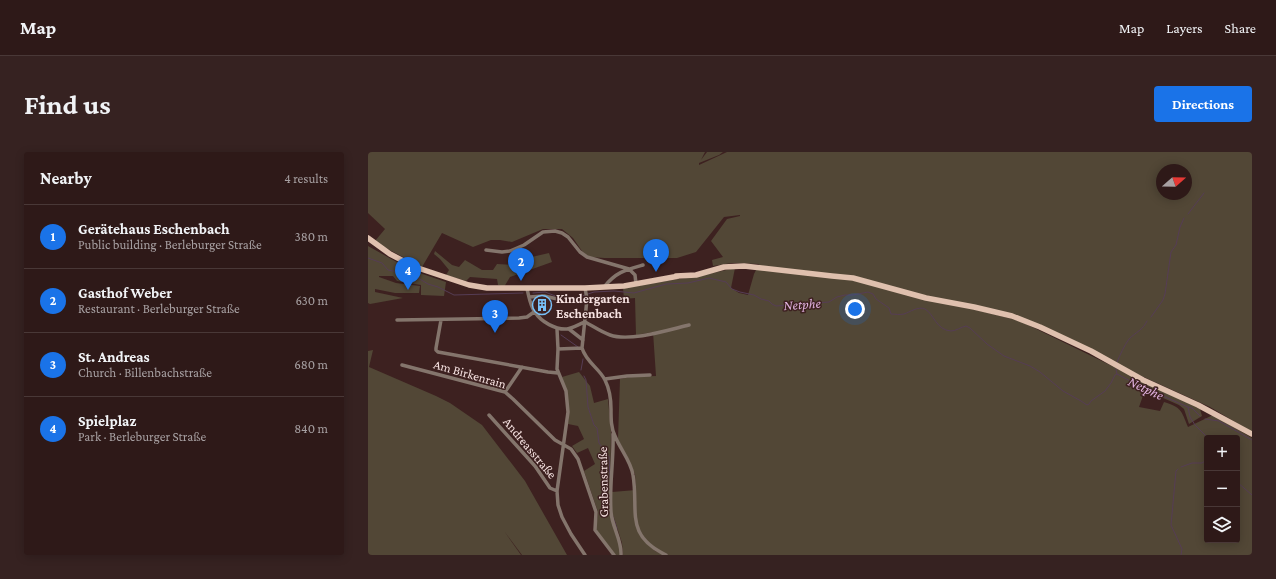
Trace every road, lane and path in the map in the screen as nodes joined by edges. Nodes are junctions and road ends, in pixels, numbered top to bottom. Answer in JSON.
{"nodes":[{"id":1,"x":368,"y":238,"type":"edge"},
{"id":2,"x":486,"y":250,"type":"dead end"},
{"id":3,"x":643,"y":265,"type":"dead end"},
{"id":4,"x":629,"y":269,"type":"junction"},
{"id":5,"x":636,"y":284,"type":"junction"},
{"id":6,"x":604,"y":287,"type":"junction"},
{"id":7,"x":527,"y":289,"type":"junction"},
{"id":8,"x":585,"y":290,"type":"junction"},
{"id":9,"x":529,"y":297,"type":"junction"},
{"id":10,"x":587,"y":298,"type":"junction"},
{"id":11,"x":534,"y":312,"type":"junction"},
{"id":12,"x":396,"y":320,"type":"dead end"},
{"id":13,"x":441,"y":320,"type":"junction"},
{"id":14,"x":585,"y":322,"type":"junction"},
{"id":15,"x":689,"y":325,"type":"dead end"},
{"id":16,"x":557,"y":329,"type":"junction"},
{"id":17,"x":569,"y":329,"type":"junction"},
{"id":18,"x":583,"y":340,"type":"junction"},
{"id":19,"x":582,"y":348,"type":"junction"},
{"id":20,"x":558,"y":349,"type":"junction"},
{"id":21,"x":402,"y":365,"type":"dead end"},
{"id":22,"x":522,"y":367,"type":"junction"},
{"id":23,"x":558,"y":373,"type":"junction"},
{"id":24,"x":650,"y":375,"type":"dead end"},
{"id":25,"x":605,"y":379,"type":"junction"},
{"id":26,"x":505,"y":392,"type":"junction"},
{"id":27,"x":489,"y":416,"type":"dead end"},
{"id":28,"x":613,"y":431,"type":"junction"},
{"id":29,"x":1252,"y":434,"type":"edge"},
{"id":30,"x":564,"y":444,"type":"junction"},
{"id":31,"x":557,"y":491,"type":"junction"},
{"id":32,"x":585,"y":555,"type":"edge"},
{"id":33,"x":614,"y":555,"type":"edge"},
{"id":34,"x":621,"y":555,"type":"edge"},
{"id":35,"x":666,"y":555,"type":"edge"}],
"edges":[{"from":1,"to":7,"type":"main road"},
{"from":2,"to":4,"type":"street"},
{"from":3,"to":4,"type":"street"},
{"from":4,"to":5,"type":"street"},
{"from":4,"to":6,"type":"street"},
{"from":5,"to":6,"type":"main road"},
{"from":5,"to":29,"type":"main road"},
{"from":6,"to":8,"type":"main road"},
{"from":7,"to":8,"type":"main road"},
{"from":7,"to":9,"type":"street"},
{"from":8,"to":10,"type":"street"},
{"from":9,"to":10,"type":"street"},
{"from":9,"to":11,"type":"street"},
{"from":10,"to":14,"type":"street"},
{"from":11,"to":13,"type":"street"},
{"from":11,"to":16,"type":"street"},
{"from":12,"to":13,"type":"street"},
{"from":13,"to":22,"type":"street"},
{"from":14,"to":15,"type":"street"},
{"from":14,"to":17,"type":"street"},
{"from":14,"to":18,"type":"street"},
{"from":16,"to":17,"type":"street"},
{"from":16,"to":20,"type":"street"},
{"from":17,"to":18,"type":"street"},
{"from":18,"to":19,"type":"street"},
{"from":19,"to":20,"type":"street"},
{"from":19,"to":25,"type":"street"},
{"from":20,"to":23,"type":"street"},
{"from":21,"to":26,"type":"street","name":"Am Birkenrain"},
{"from":22,"to":23,"type":"street"},
{"from":22,"to":26,"type":"street"},
{"from":23,"to":30,"type":"street"},
{"from":24,"to":25,"type":"street"},
{"from":25,"to":28,"type":"street","name":"Grabenstraße"},
{"from":26,"to":30,"type":"street","name":"Am Birkenrain"},
{"from":27,"to":31,"type":"street","name":"Andreasstraße"},
{"from":28,"to":34,"type":"street","name":"Grabenstraße"},
{"from":28,"to":35,"type":"street"},
{"from":30,"to":31,"type":"street"},
{"from":30,"to":33,"type":"street","name":"Am Birkenrain"},
{"from":31,"to":32,"type":"street"}]}
